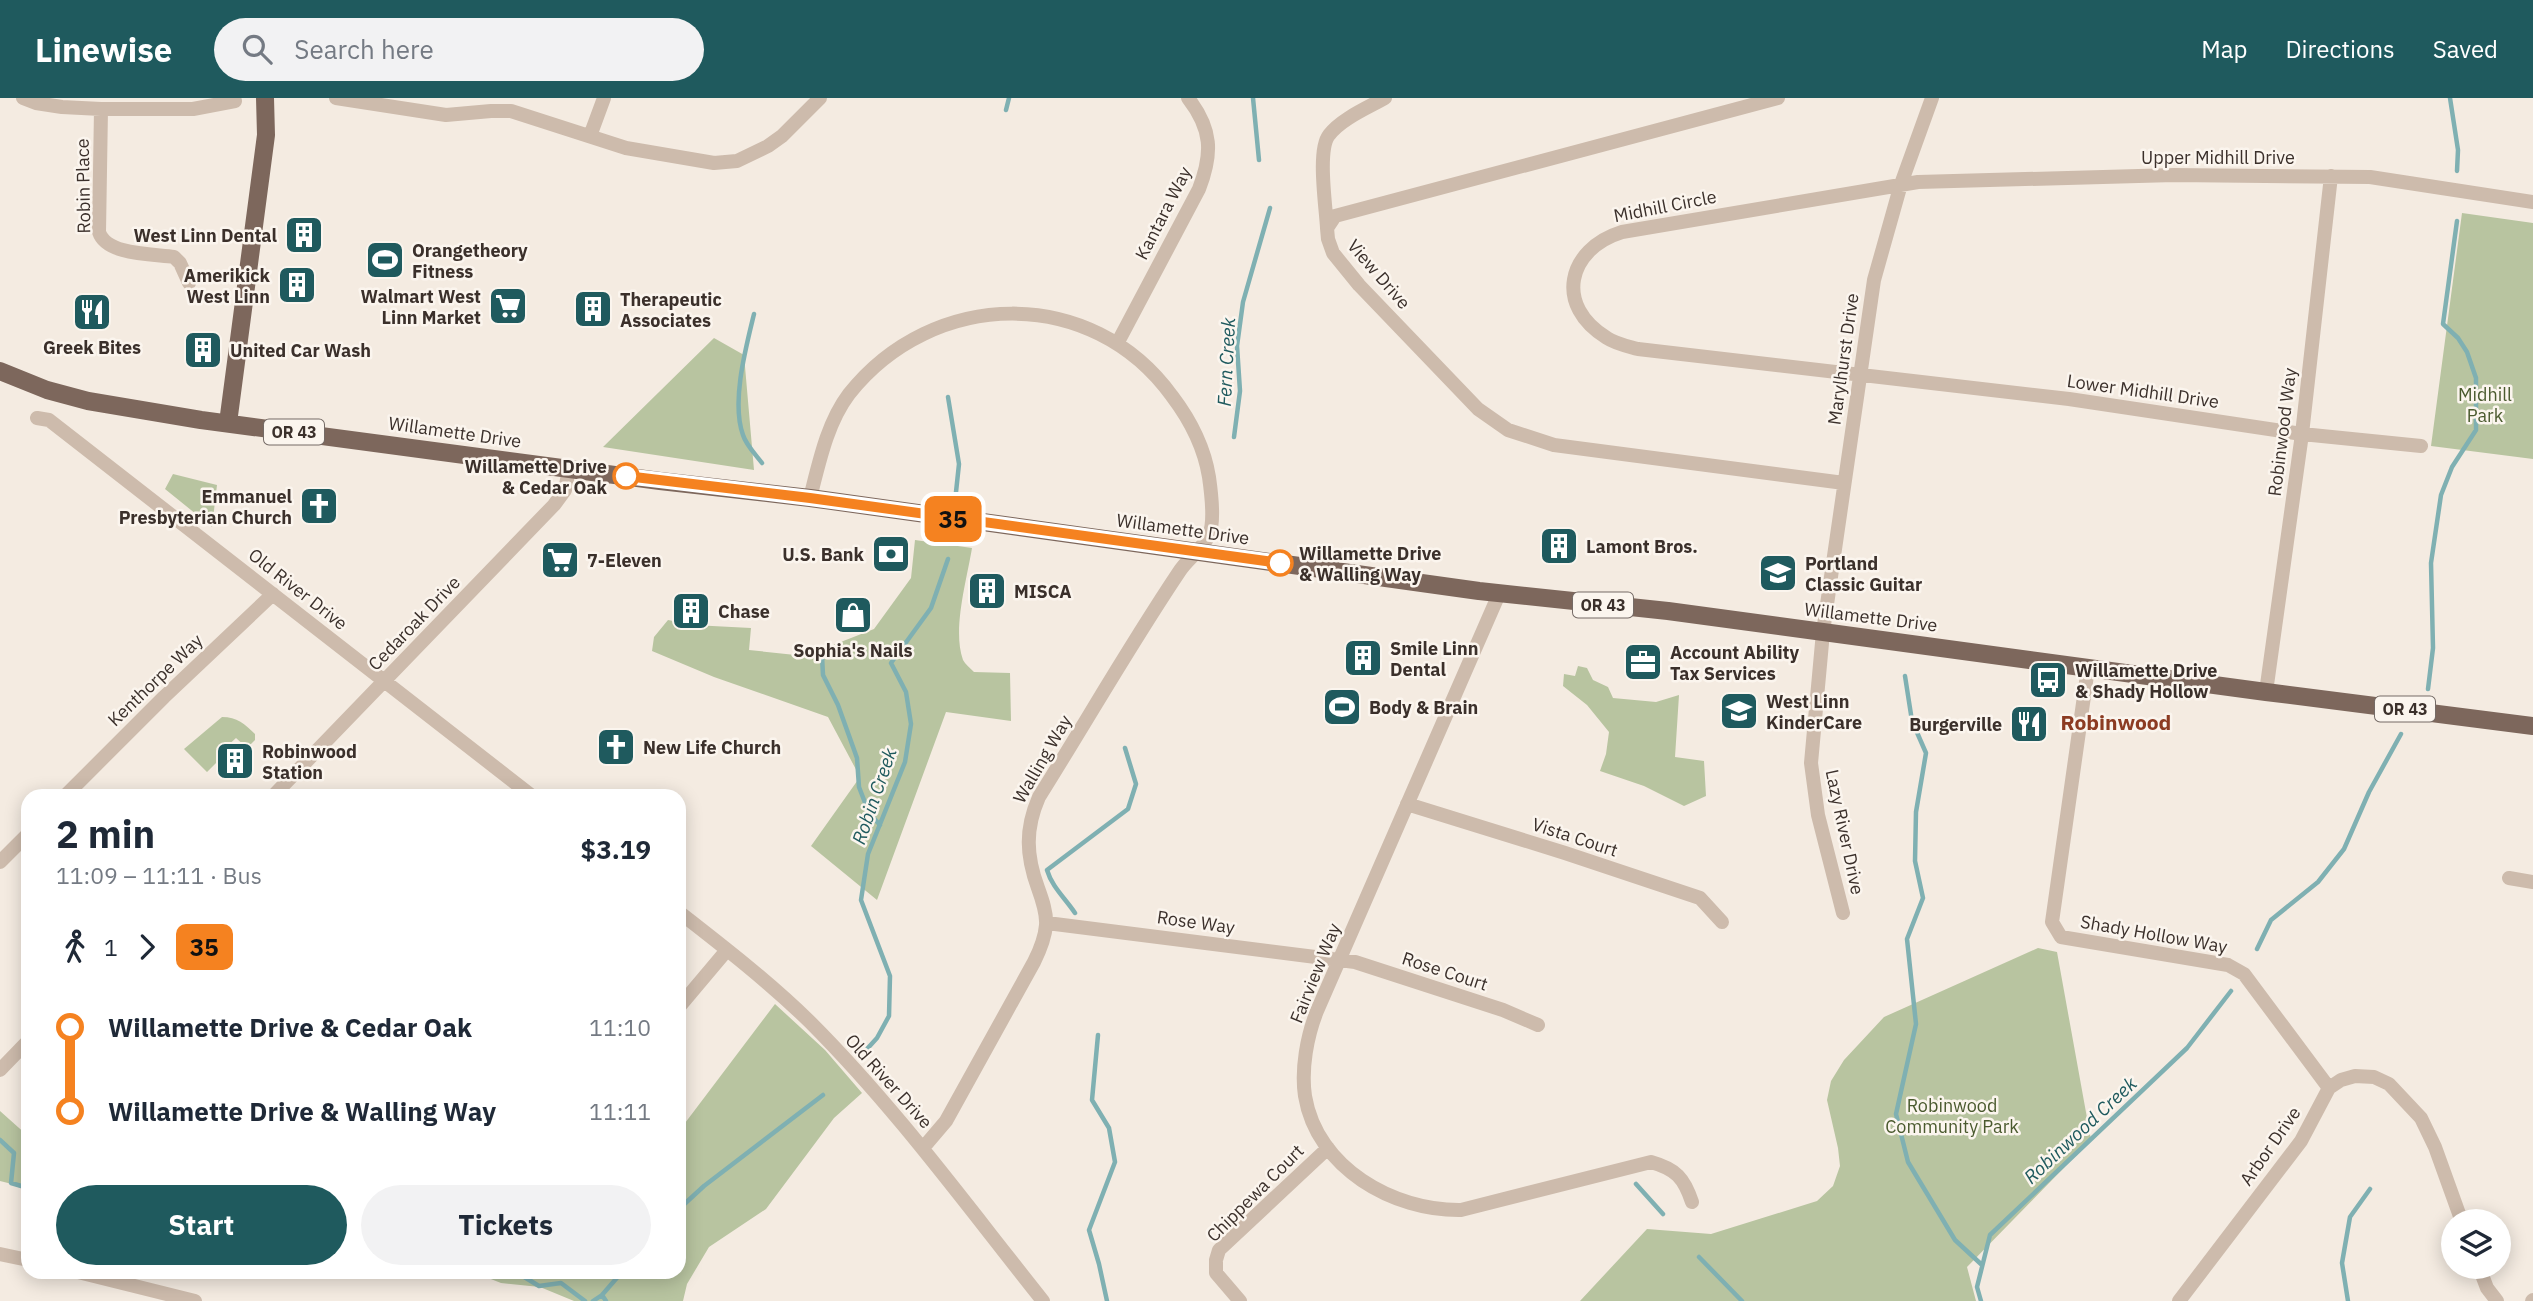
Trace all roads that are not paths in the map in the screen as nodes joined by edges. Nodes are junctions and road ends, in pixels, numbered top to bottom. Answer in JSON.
{"nodes":[{"id":1,"x":23,"y":98,"type":"edge"},
{"id":2,"x":265,"y":98,"type":"edge"},
{"id":3,"x":336,"y":98,"type":"edge"},
{"id":4,"x":604,"y":98,"type":"edge"},
{"id":5,"x":820,"y":98,"type":"edge"},
{"id":6,"x":1188,"y":98,"type":"edge"},
{"id":7,"x":1385,"y":98,"type":"edge"},
{"id":8,"x":1777,"y":98,"type":"edge"},
{"id":9,"x":1932,"y":98,"type":"edge"},
{"id":10,"x":234,"y":101,"type":"dead end"},
{"id":11,"x":102,"y":109,"type":"junction"},
{"id":12,"x":590,"y":136,"type":"junction"},
{"id":13,"x":2331,"y":176,"type":"junction"},
{"id":14,"x":1901,"y":184,"type":"junction"},
{"id":15,"x":2533,"y":202,"type":"edge"},
{"id":16,"x":1327,"y":228,"type":"junction"},
{"id":17,"x":189,"y":283,"type":"dead end"},
{"id":18,"x":1118,"y":342,"type":"junction"},
{"id":19,"x":0,"y":371,"type":"edge"},
{"id":20,"x":1859,"y":375,"type":"junction"},
{"id":21,"x":37,"y":418,"type":"dead end"},
{"id":22,"x":228,"y":423,"type":"junction"},
{"id":23,"x":2302,"y":434,"type":"junction"},
{"id":24,"x":2421,"y":446,"type":"dead end"},
{"id":25,"x":569,"y":468,"type":"junction"},
{"id":26,"x":1844,"y":484,"type":"junction"},
{"id":27,"x":810,"y":498,"type":"junction"},
{"id":28,"x":1195,"y":552,"type":"junction"},
{"id":29,"x":1499,"y":593,"type":"junction"},
{"id":30,"x":273,"y":594,"type":"junction"},
{"id":31,"x":1823,"y":632,"type":"junction"},
{"id":32,"x":2088,"y":668,"type":"junction"},
{"id":33,"x":385,"y":682,"type":"junction"},
{"id":34,"x":2266,"y":692,"type":"junction"},
{"id":35,"x":2533,"y":726,"type":"edge"},
{"id":36,"x":72,"y":789,"type":"edge"},
{"id":37,"x":281,"y":789,"type":"edge"},
{"id":38,"x":523,"y":789,"type":"edge"},
{"id":39,"x":1407,"y":804,"type":"junction"},
{"id":40,"x":21,"y":841,"type":"edge"},
{"id":41,"x":0,"y":862,"type":"edge"},
{"id":42,"x":2509,"y":878,"type":"dead end"},
{"id":43,"x":2533,"y":882,"type":"edge"},
{"id":44,"x":1843,"y":913,"type":"dead end"},
{"id":45,"x":686,"y":918,"type":"edge"},
{"id":46,"x":1722,"y":922,"type":"dead end"},
{"id":47,"x":1047,"y":923,"type":"junction"},
{"id":48,"x":727,"y":950,"type":"junction"},
{"id":49,"x":1339,"y":961,"type":"junction"},
{"id":50,"x":686,"y":999,"type":"edge"},
{"id":51,"x":1538,"y":1025,"type":"dead end"},
{"id":52,"x":21,"y":1048,"type":"edge"},
{"id":53,"x":0,"y":1070,"type":"edge"},
{"id":54,"x":2329,"y":1088,"type":"junction"},
{"id":55,"x":923,"y":1148,"type":"junction"},
{"id":56,"x":1328,"y":1148,"type":"junction"},
{"id":57,"x":1692,"y":1202,"type":"dead end"},
{"id":58,"x":2457,"y":1209,"type":"edge"},
{"id":59,"x":0,"y":1254,"type":"edge"},
{"id":60,"x":21,"y":1258,"type":"edge"},
{"id":61,"x":106,"y":1279,"type":"edge"},
{"id":62,"x":2484,"y":1279,"type":"edge"},
{"id":63,"x":195,"y":1301,"type":"edge"},
{"id":64,"x":1043,"y":1301,"type":"edge"},
{"id":65,"x":1240,"y":1301,"type":"edge"},
{"id":66,"x":2179,"y":1301,"type":"edge"},
{"id":67,"x":2497,"y":1301,"type":"edge"}],
"edges":[{"from":1,"to":11,"type":"street"},
{"from":2,"to":22,"type":"main road"},
{"from":3,"to":12,"type":"street"},
{"from":4,"to":12,"type":"street"},
{"from":5,"to":12,"type":"street"},
{"from":6,"to":18,"type":"street","name":"Kantara Way"},
{"from":7,"to":16,"type":"street"},
{"from":8,"to":16,"type":"street","name":"View Drive"},
{"from":9,"to":14,"type":"street","name":"Marylhurst Drive"},
{"from":10,"to":11,"type":"street"},
{"from":11,"to":17,"type":"street","name":"Robin Place"},
{"from":13,"to":14,"type":"street","name":"Upper Midhill Drive"},
{"from":13,"to":15,"type":"street","name":"Upper Midhill Drive"},
{"from":13,"to":23,"type":"street","name":"Robinwood Way"},
{"from":14,"to":20,"type":"street","name":"Marylhurst Drive"},
{"from":14,"to":20,"type":"street","name":"Midhill Circle"},
{"from":16,"to":26,"type":"street","name":"View Drive"},
{"from":18,"to":27,"type":"street","name":"Walling Way"},
{"from":18,"to":28,"type":"street","name":"Walling Way"},
{"from":19,"to":22,"type":"main road","name":"Willamette Drive","number":"OR 43"},
{"from":20,"to":23,"type":"street","name":"Lower Midhill Drive"},
{"from":20,"to":26,"type":"street","name":"Marylhurst Drive"},
{"from":21,"to":30,"type":"street","name":"Old River Drive"},
{"from":22,"to":25,"type":"main road","name":"Willamette Drive","number":"OR 43"},
{"from":23,"to":24,"type":"street","name":"Lower Midhill Drive"},
{"from":23,"to":34,"type":"street","name":"Robinwood Way"},
{"from":25,"to":27,"type":"main road","name":"Willamette Drive","number":"OR 43"},
{"from":25,"to":33,"type":"street","name":"Cedaroak Drive"},
{"from":26,"to":31,"type":"street","name":"Marylhurst Drive"},
{"from":27,"to":28,"type":"main road","name":"Willamette Drive","number":"OR 43"},
{"from":28,"to":29,"type":"main road","name":"Willamette Drive","number":"OR 43"},
{"from":28,"to":47,"type":"street","name":"Walling Way"},
{"from":29,"to":31,"type":"main road","name":"Willamette Drive","number":"OR 43"},
{"from":29,"to":39,"type":"street","name":"Fairview Way"},
{"from":30,"to":33,"type":"street","name":"Old River Drive"},
{"from":30,"to":36,"type":"street","name":"Kenthorpe Way"},
{"from":31,"to":32,"type":"main road","name":"Willamette Drive","number":"OR 43"},
{"from":31,"to":44,"type":"street","name":"Lazy River Drive"},
{"from":32,"to":34,"type":"main road","name":"Willamette Drive","number":"OR 43"},
{"from":32,"to":54,"type":"street","name":"Shady Hollow Way"},
{"from":33,"to":37,"type":"street","name":"Cedaroak Drive"},
{"from":33,"to":38,"type":"street","name":"Old River Drive"},
{"from":34,"to":35,"type":"main road","name":"Willamette Drive","number":"OR 43"},
{"from":39,"to":46,"type":"street","name":"Vista Court"},
{"from":39,"to":49,"type":"street","name":"Fairview Way"},
{"from":40,"to":41,"type":"street"},
{"from":42,"to":43,"type":"street"},
{"from":45,"to":48,"type":"street","name":"Old River Drive"},
{"from":47,"to":49,"type":"street","name":"Rose Way"},
{"from":47,"to":55,"type":"street"},
{"from":48,"to":50,"type":"street"},
{"from":48,"to":55,"type":"street","name":"Old River Drive"},
{"from":49,"to":51,"type":"street","name":"Rose Court"},
{"from":49,"to":56,"type":"street","name":"Fairview Way"},
{"from":52,"to":53,"type":"street"},
{"from":54,"to":58,"type":"street"},
{"from":54,"to":66,"type":"street","name":"Arbor Drive"},
{"from":55,"to":64,"type":"street","name":"Old River Drive"},
{"from":56,"to":57,"type":"street","name":"Fairview Way"},
{"from":56,"to":65,"type":"street","name":"Chippewa Court"},
{"from":59,"to":60,"type":"street"},
{"from":61,"to":63,"type":"street"},
{"from":62,"to":67,"type":"street"}]}
